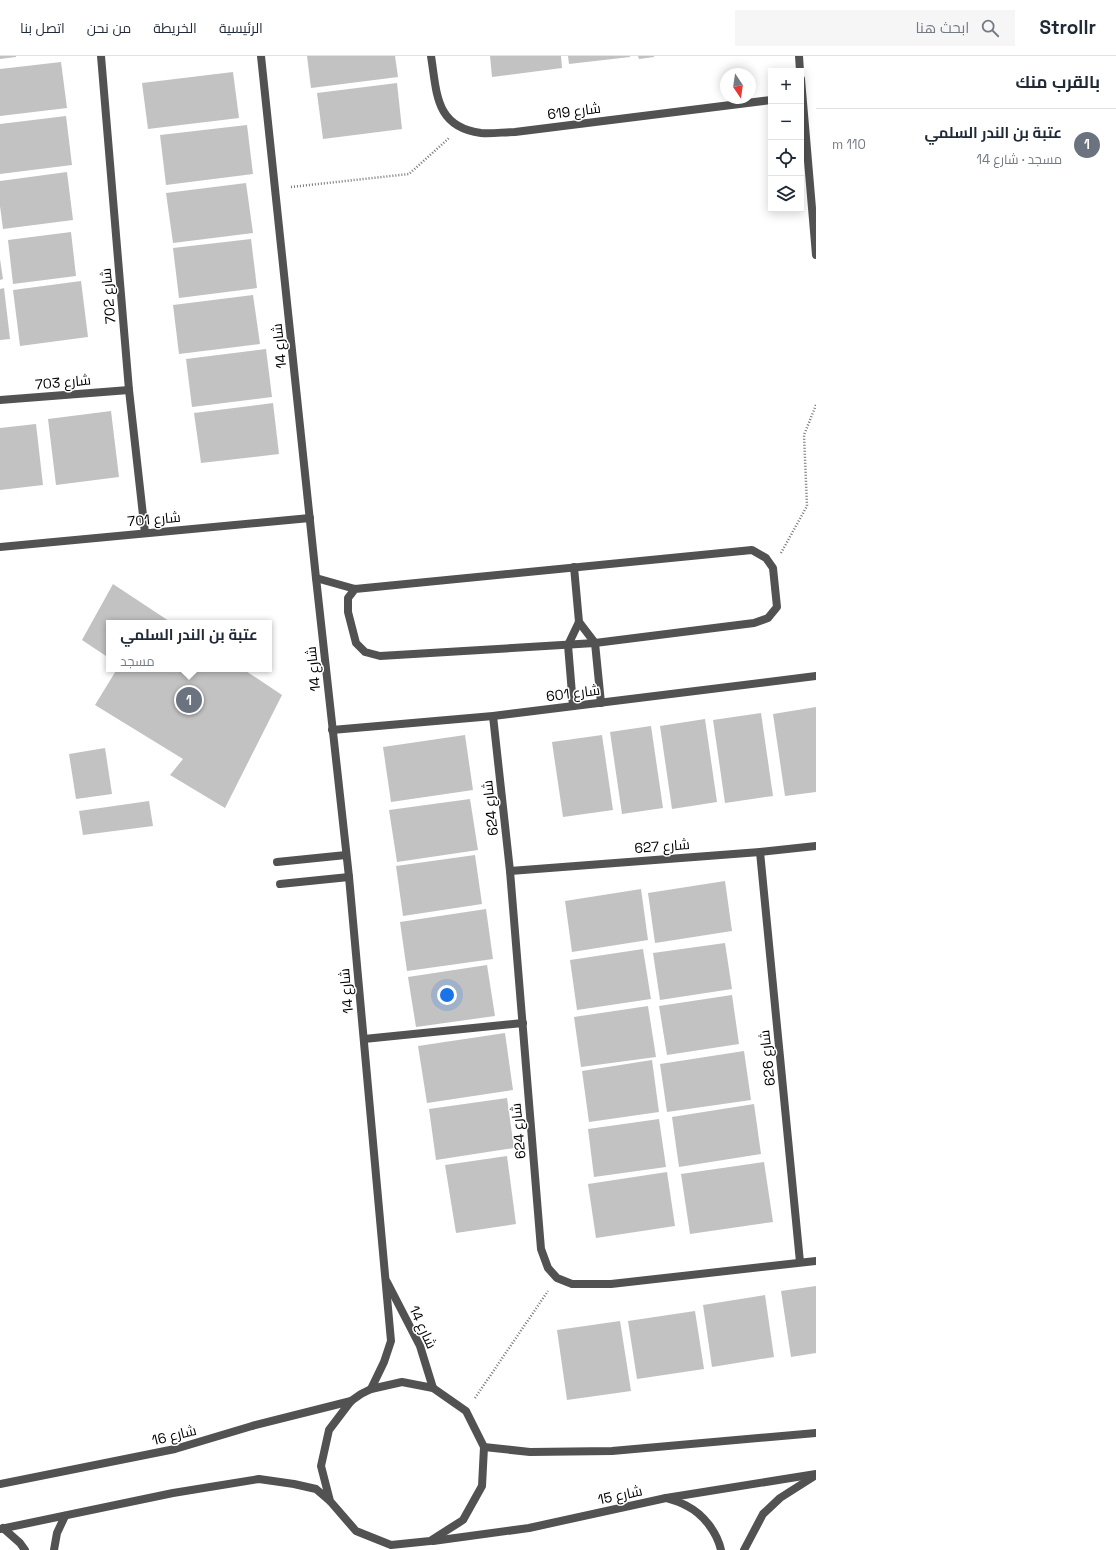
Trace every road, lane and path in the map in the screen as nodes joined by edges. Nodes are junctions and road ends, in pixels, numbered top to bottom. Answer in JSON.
{"nodes":[{"id":1,"x":101,"y":56,"type":"edge"},
{"id":2,"x":261,"y":56,"type":"edge"},
{"id":3,"x":431,"y":56,"type":"edge"},
{"id":4,"x":799,"y":56,"type":"edge"},
{"id":5,"x":800,"y":68,"type":"edge"},
{"id":6,"x":768,"y":100,"type":"edge"},
{"id":7,"x":803,"y":104,"type":"edge"},
{"id":8,"x":462,"y":127,"type":"junction"},
{"id":9,"x":275,"y":189,"type":"junction"},
{"id":10,"x":816,"y":255,"type":"edge"},
{"id":11,"x":129,"y":390,"type":"junction"},
{"id":12,"x":0,"y":400,"type":"edge"},
{"id":13,"x":816,"y":405,"type":"edge"},
{"id":14,"x":310,"y":518,"type":"junction"},
{"id":15,"x":145,"y":533,"type":"junction"},
{"id":16,"x":0,"y":547,"type":"edge"},
{"id":17,"x":574,"y":567,"type":"junction"},
{"id":18,"x":773,"y":568,"type":"junction"},
{"id":19,"x":316,"y":578,"type":"junction"},
{"id":20,"x":355,"y":589,"type":"junction"},
{"id":21,"x":579,"y":622,"type":"junction"},
{"id":22,"x":595,"y":643,"type":"junction"},
{"id":23,"x":568,"y":645,"type":"junction"},
{"id":24,"x":816,"y":676,"type":"edge"},
{"id":25,"x":601,"y":703,"type":"junction"},
{"id":26,"x":573,"y":706,"type":"junction"},
{"id":27,"x":493,"y":716,"type":"junction"},
{"id":28,"x":332,"y":730,"type":"junction"},
{"id":29,"x":816,"y":846,"type":"edge"},
{"id":30,"x":760,"y":852,"type":"junction"},
{"id":31,"x":346,"y":855,"type":"junction"},
{"id":32,"x":278,"y":862,"type":"dead end"},
{"id":33,"x":510,"y":871,"type":"junction"},
{"id":34,"x":349,"y":877,"type":"junction"},
{"id":35,"x":280,"y":884,"type":"dead end"},
{"id":36,"x":523,"y":1023,"type":"junction"},
{"id":37,"x":364,"y":1039,"type":"junction"},
{"id":38,"x":816,"y":1261,"type":"edge"},
{"id":39,"x":800,"y":1262,"type":"junction"},
{"id":40,"x":557,"y":1278,"type":"junction"},
{"id":41,"x":386,"y":1279,"type":"junction"},
{"id":42,"x":433,"y":1388,"type":"junction"},
{"id":43,"x":371,"y":1389,"type":"junction"},
{"id":44,"x":351,"y":1400,"type":"junction"},
{"id":45,"x":466,"y":1411,"type":"junction"},
{"id":46,"x":816,"y":1433,"type":"edge"},
{"id":47,"x":484,"y":1447,"type":"junction"},
{"id":48,"x":816,"y":1475,"type":"edge"},
{"id":49,"x":0,"y":1484,"type":"edge"},
{"id":50,"x":666,"y":1498,"type":"junction"},
{"id":51,"x":330,"y":1501,"type":"junction"},
{"id":52,"x":65,"y":1516,"type":"junction"},
{"id":53,"x":2,"y":1529,"type":"edge"},
{"id":54,"x":430,"y":1541,"type":"junction"},
{"id":55,"x":25,"y":1550,"type":"edge"},
{"id":56,"x":54,"y":1550,"type":"edge"},
{"id":57,"x":720,"y":1550,"type":"edge"},
{"id":58,"x":744,"y":1550,"type":"edge"}],
"edges":[{"from":1,"to":11,"type":"street","name":"شارع 702"},
{"from":2,"to":9,"type":"street","name":"شارع 14"},
{"from":3,"to":8,"type":"street","name":"شارع 619"},
{"from":4,"to":5,"type":"street"},
{"from":6,"to":8,"type":"street","name":"شارع 619"},
{"from":7,"to":10,"type":"street"},
{"from":8,"to":9,"type":"path"},
{"from":9,"to":14,"type":"street","name":"شارع 14"},
{"from":11,"to":12,"type":"street","name":"شارع 703"},
{"from":11,"to":15,"type":"street","name":"شارع 702"},
{"from":13,"to":18,"type":"path"},
{"from":14,"to":15,"type":"street","name":"شارع 701"},
{"from":14,"to":19,"type":"street","name":"شارع 14"},
{"from":15,"to":16,"type":"street","name":"شارع 701"},
{"from":17,"to":18,"type":"street"},
{"from":17,"to":20,"type":"street"},
{"from":17,"to":21,"type":"street"},
{"from":18,"to":22,"type":"street"},
{"from":19,"to":20,"type":"street"},
{"from":19,"to":28,"type":"street","name":"شارع 14"},
{"from":20,"to":23,"type":"street"},
{"from":21,"to":22,"type":"street"},
{"from":21,"to":23,"type":"street"},
{"from":22,"to":23,"type":"street"},
{"from":22,"to":25,"type":"street"},
{"from":23,"to":26,"type":"street"},
{"from":24,"to":25,"type":"street","name":"شارع 601"},
{"from":25,"to":26,"type":"street","name":"شارع 601"},
{"from":26,"to":27,"type":"street","name":"شارع 601"},
{"from":27,"to":28,"type":"street","name":"شارع 601"},
{"from":27,"to":33,"type":"street","name":"شارع 624"},
{"from":28,"to":31,"type":"street","name":"شارع 14"},
{"from":29,"to":30,"type":"street","name":"شارع 627"},
{"from":30,"to":33,"type":"street","name":"شارع 627"},
{"from":30,"to":39,"type":"street","name":"شارع 626"},
{"from":31,"to":32,"type":"street"},
{"from":31,"to":34,"type":"street","name":"شارع 14"},
{"from":33,"to":36,"type":"street","name":"شارع 624"},
{"from":34,"to":35,"type":"street"},
{"from":34,"to":37,"type":"street","name":"شارع 14"},
{"from":36,"to":37,"type":"street"},
{"from":36,"to":40,"type":"street","name":"شارع 624"},
{"from":37,"to":41,"type":"street","name":"شارع 14"},
{"from":38,"to":39,"type":"street"},
{"from":39,"to":40,"type":"street"},
{"from":40,"to":45,"type":"path"},
{"from":41,"to":42,"type":"street","name":"شارع 14"},
{"from":41,"to":43,"type":"street","name":"شارع 14"},
{"from":42,"to":43,"type":"street"},
{"from":42,"to":45,"type":"street"},
{"from":43,"to":44,"type":"street"},
{"from":44,"to":49,"type":"street","name":"شارع 16"},
{"from":44,"to":51,"type":"street"},
{"from":45,"to":47,"type":"street"},
{"from":46,"to":47,"type":"street"},
{"from":47,"to":54,"type":"street"},
{"from":48,"to":50,"type":"street","name":"شارع 15"},
{"from":48,"to":58,"type":"street"},
{"from":50,"to":54,"type":"street","name":"شارع 15"},
{"from":50,"to":57,"type":"street"},
{"from":51,"to":52,"type":"street"},
{"from":51,"to":54,"type":"street","name":"شارع 15"},
{"from":52,"to":53,"type":"street"},
{"from":52,"to":56,"type":"street"},
{"from":53,"to":55,"type":"street"}]}
